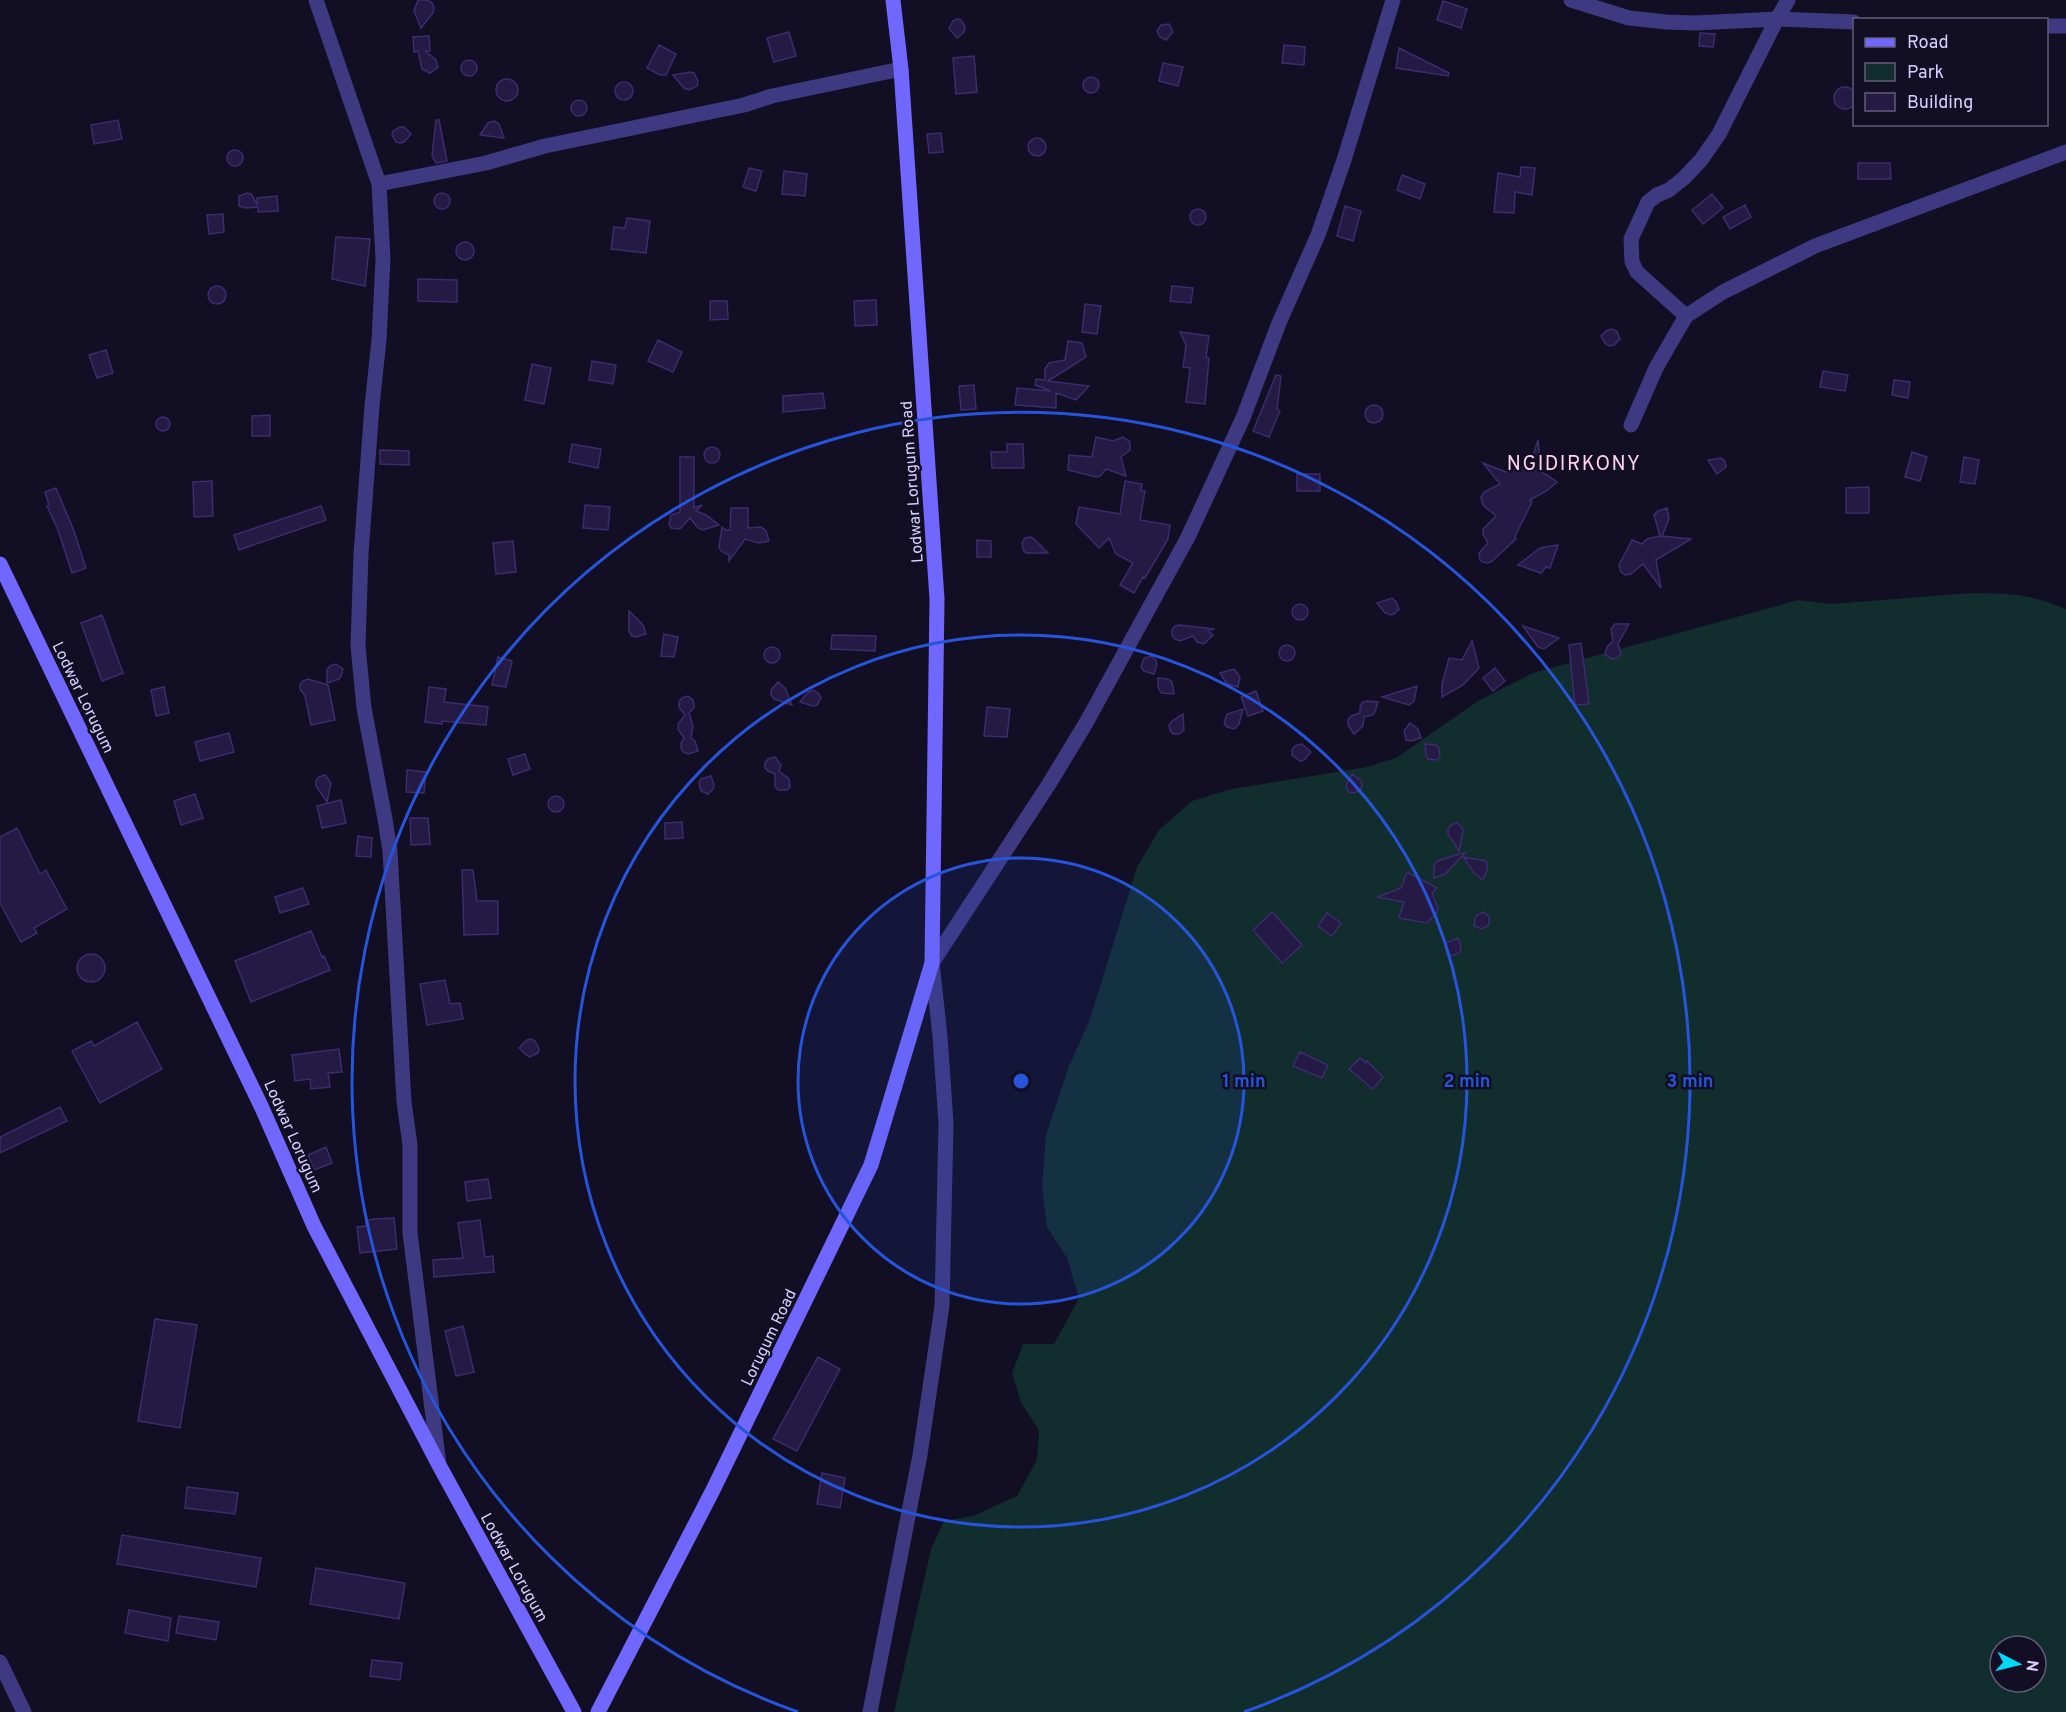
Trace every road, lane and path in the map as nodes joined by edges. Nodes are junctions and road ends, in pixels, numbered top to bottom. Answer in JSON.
{"nodes":[{"id":1,"x":316,"y":0,"type":"edge"},
{"id":2,"x":893,"y":0,"type":"edge"},
{"id":3,"x":1393,"y":0,"type":"edge"},
{"id":4,"x":1571,"y":0,"type":"edge"},
{"id":5,"x":1788,"y":0,"type":"edge"},
{"id":6,"x":1777,"y":19,"type":"junction"},
{"id":7,"x":1853,"y":22,"type":"edge"},
{"id":8,"x":2048,"y":26,"type":"edge"},
{"id":9,"x":2066,"y":26,"type":"edge"},
{"id":10,"x":901,"y":69,"type":"junction"},
{"id":11,"x":2066,"y":152,"type":"edge"},
{"id":12,"x":379,"y":184,"type":"junction"},
{"id":13,"x":1686,"y":316,"type":"junction"},
{"id":14,"x":1631,"y":425,"type":"dead end"},
{"id":15,"x":0,"y":564,"type":"edge"},
{"id":16,"x":932,"y":963,"type":"junction"},
{"id":17,"x":439,"y":1465,"type":"junction"},
{"id":18,"x":0,"y":1662,"type":"edge"},
{"id":19,"x":24,"y":1712,"type":"edge"},
{"id":20,"x":574,"y":1712,"type":"edge"},
{"id":21,"x":598,"y":1712,"type":"edge"},
{"id":22,"x":870,"y":1712,"type":"edge"}],
"edges":[{"from":1,"to":12,"type":"street"},
{"from":2,"to":10,"type":"main road","name":"Lodwar Lorugum Road"},
{"from":3,"to":16,"type":"street"},
{"from":4,"to":6,"type":"street"},
{"from":5,"to":6,"type":"street"},
{"from":6,"to":7,"type":"street"},
{"from":6,"to":13,"type":"street"},
{"from":8,"to":9,"type":"street"},
{"from":10,"to":12,"type":"street"},
{"from":10,"to":16,"type":"main road","name":"Lodwar Lorugum Road"},
{"from":11,"to":13,"type":"street"},
{"from":12,"to":17,"type":"street"},
{"from":13,"to":14,"type":"street"},
{"from":15,"to":17,"type":"main road","name":"Lodwar Lorugum"},
{"from":16,"to":21,"type":"main road","name":"Lorugum Road"},
{"from":16,"to":22,"type":"street"},
{"from":17,"to":20,"type":"main road","name":"Lodwar Lorugum"},
{"from":18,"to":19,"type":"street"}]}
